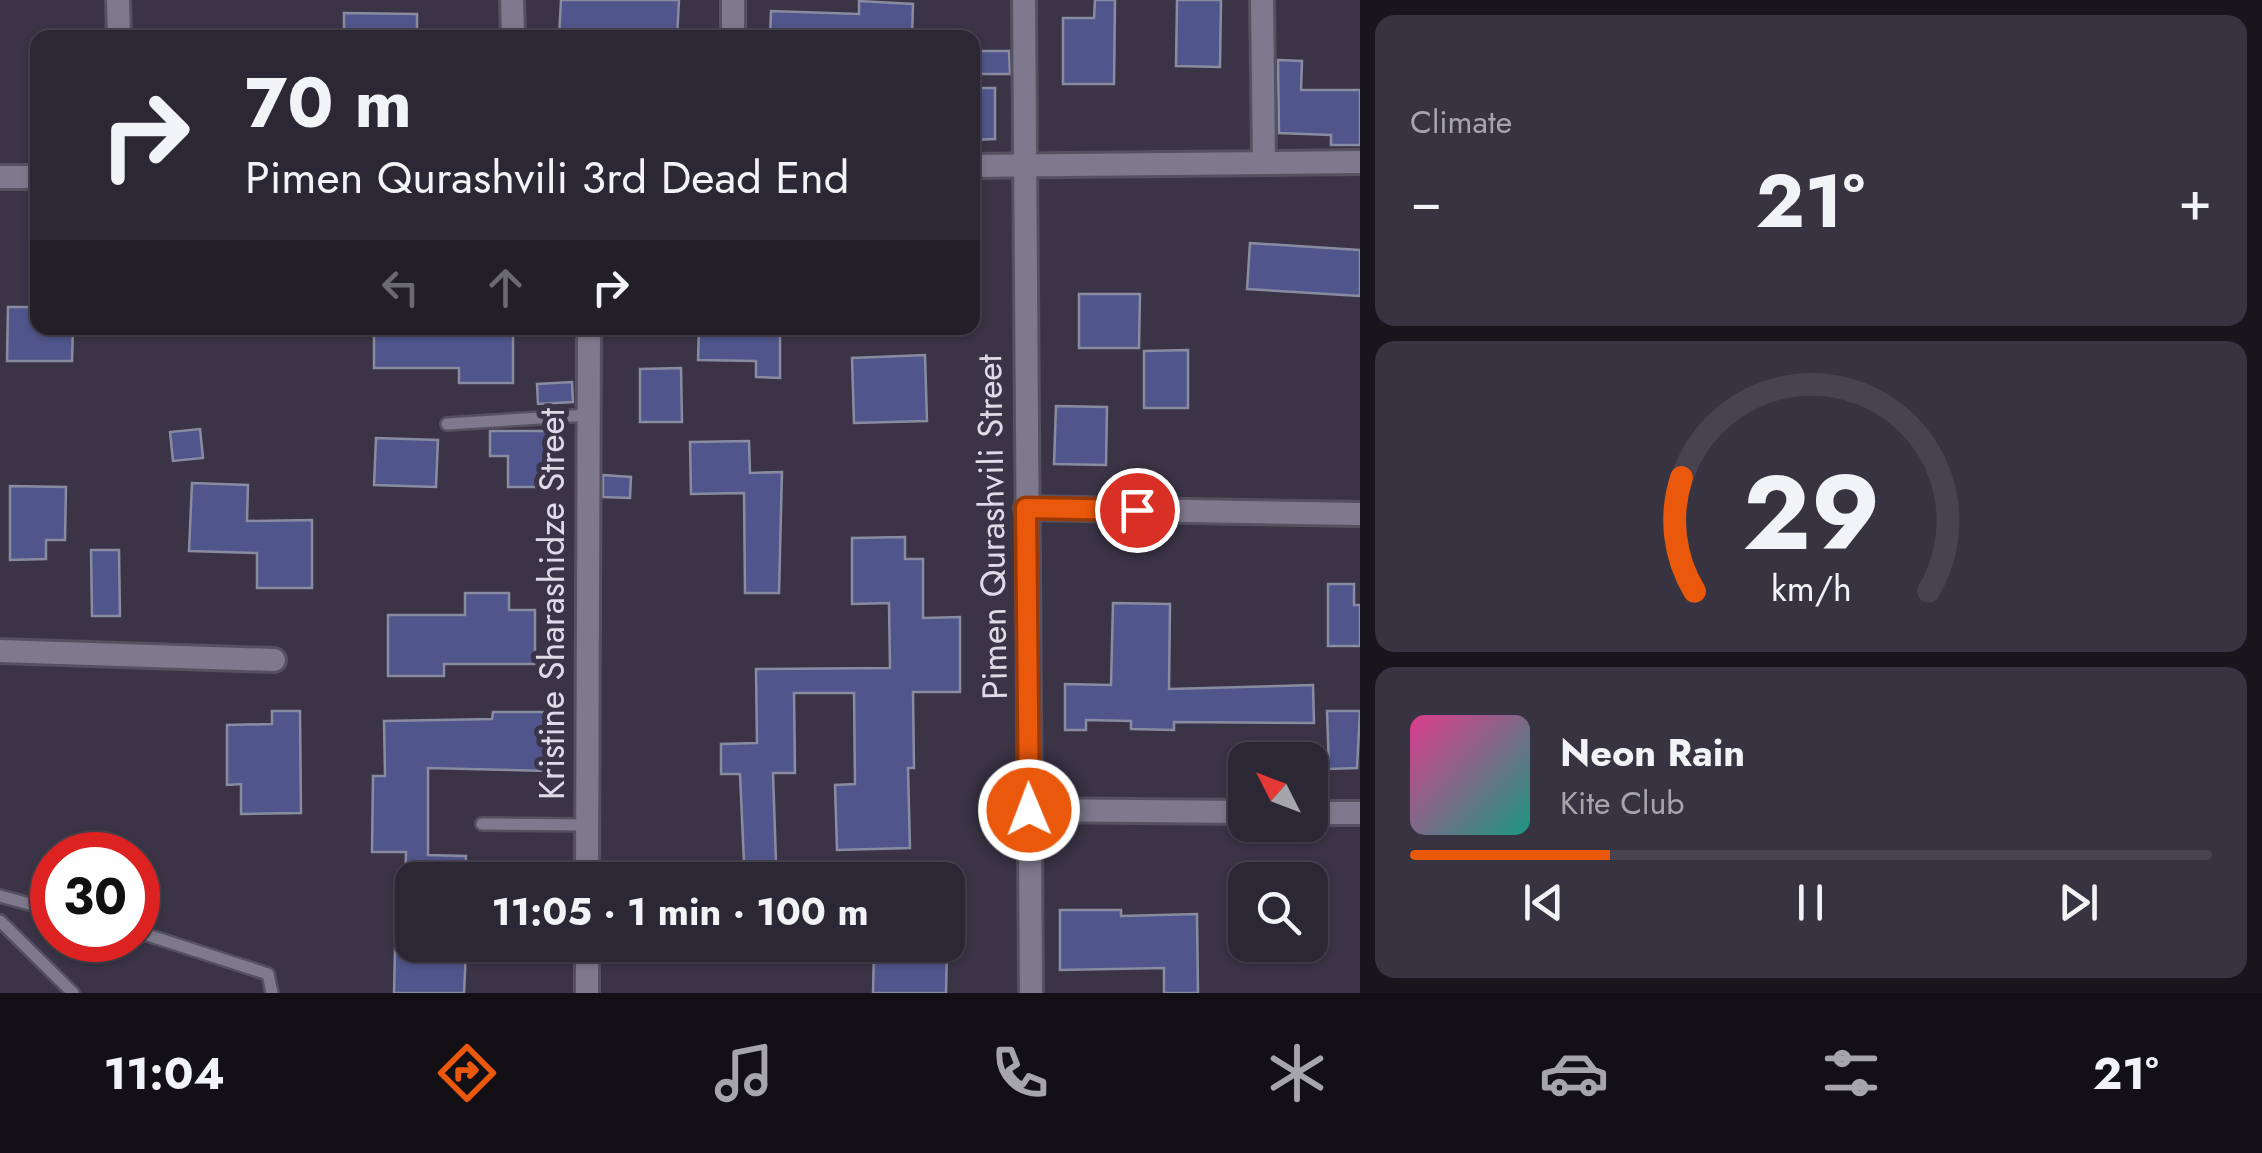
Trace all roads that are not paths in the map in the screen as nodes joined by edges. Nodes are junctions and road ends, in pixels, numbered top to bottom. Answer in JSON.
{"nodes":[{"id":1,"x":118,"y":0,"type":"edge"},
{"id":2,"x":512,"y":0,"type":"edge"},
{"id":3,"x":733,"y":0,"type":"edge"},
{"id":4,"x":1024,"y":0,"type":"edge"},
{"id":5,"x":1262,"y":0,"type":"edge"},
{"id":6,"x":118,"y":30,"type":"edge"},
{"id":7,"x":513,"y":30,"type":"edge"},
{"id":8,"x":733,"y":30,"type":"edge"},
{"id":9,"x":1264,"y":162,"type":"junction"},
{"id":10,"x":1360,"y":162,"type":"edge"},
{"id":11,"x":1023,"y":165,"type":"junction"},
{"id":12,"x":980,"y":166,"type":"edge"},
{"id":13,"x":0,"y":177,"type":"edge"},
{"id":14,"x":30,"y":177,"type":"edge"},
{"id":15,"x":589,"y":335,"type":"edge"},
{"id":16,"x":588,"y":415,"type":"junction"},
{"id":17,"x":447,"y":424,"type":"dead end"},
{"id":18,"x":1026,"y":508,"type":"junction"},
{"id":19,"x":1360,"y":514,"type":"edge"},
{"id":20,"x":0,"y":651,"type":"edge"},
{"id":21,"x":274,"y":660,"type":"dead end"},
{"id":22,"x":1029,"y":810,"type":"junction"},
{"id":23,"x":1228,"y":812,"type":"edge"},
{"id":24,"x":1328,"y":812,"type":"edge"},
{"id":25,"x":1360,"y":813,"type":"edge"},
{"id":26,"x":482,"y":824,"type":"dead end"},
{"id":27,"x":587,"y":825,"type":"junction"},
{"id":28,"x":586,"y":862,"type":"edge"},
{"id":29,"x":0,"y":896,"type":"edge"},
{"id":30,"x":30,"y":904,"type":"edge"},
{"id":31,"x":0,"y":921,"type":"edge"},
{"id":32,"x":160,"y":939,"type":"edge"},
{"id":33,"x":586,"y":962,"type":"edge"},
{"id":34,"x":73,"y":993,"type":"edge"},
{"id":35,"x":272,"y":993,"type":"edge"},
{"id":36,"x":587,"y":993,"type":"edge"},
{"id":37,"x":1030,"y":993,"type":"edge"}],
"edges":[{"from":1,"to":6,"type":"street"},
{"from":2,"to":7,"type":"street"},
{"from":3,"to":8,"type":"street"},
{"from":4,"to":11,"type":"street","name":"Pimen Qurashvili Street"},
{"from":5,"to":9,"type":"street"},
{"from":9,"to":10,"type":"street"},
{"from":9,"to":11,"type":"street"},
{"from":11,"to":12,"type":"street"},
{"from":11,"to":18,"type":"street","name":"Pimen Qurashvili Street"},
{"from":13,"to":14,"type":"street"},
{"from":15,"to":16,"type":"street","name":"Kristine Sharashidze Street"},
{"from":16,"to":17,"type":"lane"},
{"from":16,"to":27,"type":"street","name":"Kristine Sharashidze Street"},
{"from":18,"to":19,"type":"street"},
{"from":18,"to":22,"type":"street","name":"Pimen Qurashvili Street"},
{"from":20,"to":21,"type":"street"},
{"from":22,"to":23,"type":"street"},
{"from":22,"to":37,"type":"street","name":"Pimen Qurashvili Street"},
{"from":24,"to":25,"type":"street"},
{"from":26,"to":27,"type":"lane"},
{"from":27,"to":28,"type":"street","name":"Kristine Sharashidze Street"},
{"from":29,"to":30,"type":"lane"},
{"from":31,"to":34,"type":"lane"},
{"from":32,"to":35,"type":"lane"},
{"from":33,"to":36,"type":"street"}]}
